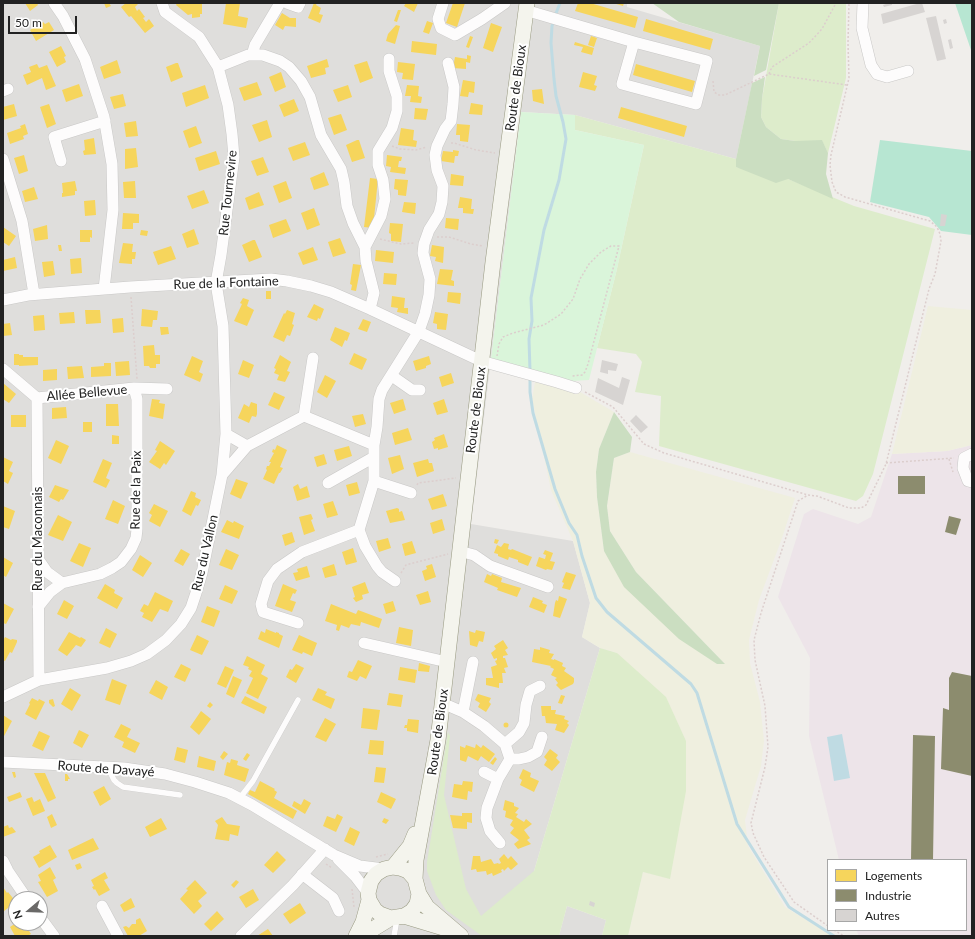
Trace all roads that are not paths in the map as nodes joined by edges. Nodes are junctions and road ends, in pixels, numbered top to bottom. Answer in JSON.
{"nodes":[{"id":1,"x":54,"y":3,"type":"edge"},
{"id":2,"x":162,"y":3,"type":"edge"},
{"id":3,"x":280,"y":3,"type":"edge"},
{"id":4,"x":287,"y":3,"type":"edge"},
{"id":5,"x":300,"y":3,"type":"edge"},
{"id":6,"x":443,"y":3,"type":"edge"},
{"id":7,"x":505,"y":3,"type":"edge"},
{"id":8,"x":863,"y":3,"type":"edge"},
{"id":9,"x":526,"y":7,"type":"edge"},
{"id":10,"x":634,"y":42,"type":"junction"},
{"id":11,"x":252,"y":55,"type":"junction"},
{"id":12,"x":389,"y":59,"type":"dead end"},
{"id":13,"x":448,"y":63,"type":"dead end"},
{"id":14,"x":218,"y":67,"type":"junction"},
{"id":15,"x":908,"y":71,"type":"dead end"},
{"id":16,"x":105,"y":121,"type":"junction"},
{"id":17,"x":3,"y":159,"type":"edge"},
{"id":18,"x":61,"y":160,"type":"dead end"},
{"id":19,"x":365,"y":247,"type":"junction"},
{"id":20,"x":216,"y":283,"type":"junction"},
{"id":21,"x":104,"y":289,"type":"junction"},
{"id":22,"x":34,"y":294,"type":"junction"},
{"id":23,"x":3,"y":300,"type":"edge"},
{"id":24,"x":370,"y":308,"type":"junction"},
{"id":25,"x":419,"y":331,"type":"junction"},
{"id":26,"x":313,"y":358,"type":"dead end"},
{"id":27,"x":488,"y":364,"type":"junction"},
{"id":28,"x":3,"y":369,"type":"edge"},
{"id":29,"x":392,"y":376,"type":"junction"},
{"id":30,"x":134,"y":388,"type":"junction"},
{"id":31,"x":167,"y":388,"type":"dead end"},
{"id":32,"x":576,"y":388,"type":"road end"},
{"id":33,"x":420,"y":390,"type":"dead end"},
{"id":34,"x":37,"y":398,"type":"junction"},
{"id":35,"x":304,"y":416,"type":"junction"},
{"id":36,"x":226,"y":434,"type":"junction"},
{"id":37,"x":247,"y":446,"type":"junction"},
{"id":38,"x":374,"y":446,"type":"junction"},
{"id":39,"x":968,"y":456,"type":"edge"},
{"id":40,"x":374,"y":457,"type":"junction"},
{"id":41,"x":222,"y":476,"type":"junction"},
{"id":42,"x":374,"y":481,"type":"junction"},
{"id":43,"x":972,"y":482,"type":"edge"},
{"id":44,"x":328,"y":483,"type":"dead end"},
{"id":45,"x":410,"y":493,"type":"road end"},
{"id":46,"x":359,"y":530,"type":"junction"},
{"id":47,"x":459,"y":551,"type":"junction"},
{"id":48,"x":38,"y":559,"type":"junction"},
{"id":49,"x":395,"y":581,"type":"road end"},
{"id":50,"x":62,"y":583,"type":"junction"},
{"id":51,"x":548,"y":587,"type":"dead end"},
{"id":52,"x":38,"y":607,"type":"junction"},
{"id":53,"x":298,"y":623,"type":"dead end"},
{"id":54,"x":364,"y":643,"type":"dead end"},
{"id":55,"x":447,"y":662,"type":"junction"},
{"id":56,"x":473,"y":662,"type":"dead end"},
{"id":57,"x":38,"y":680,"type":"junction"},
{"id":58,"x":540,"y":686,"type":"dead end"},
{"id":59,"x":3,"y":697,"type":"edge"},
{"id":60,"x":298,"y":700,"type":"dead end"},
{"id":61,"x":442,"y":703,"type":"junction"},
{"id":62,"x":463,"y":712,"type":"junction"},
{"id":63,"x":542,"y":737,"type":"dead end"},
{"id":64,"x":505,"y":744,"type":"junction"},
{"id":65,"x":510,"y":758,"type":"junction"},
{"id":66,"x":3,"y":762,"type":"edge"},
{"id":67,"x":108,"y":768,"type":"junction"},
{"id":68,"x":484,"y":772,"type":"dead end"},
{"id":69,"x":498,"y":779,"type":"junction"},
{"id":70,"x":180,"y":795,"type":"dead end"},
{"id":71,"x":239,"y":799,"type":"junction"},
{"id":72,"x":423,"y":816,"type":"junction"},
{"id":73,"x":500,"y":842,"type":"dead end"},
{"id":74,"x":325,"y":854,"type":"junction"},
{"id":75,"x":3,"y":861,"type":"edge"},
{"id":76,"x":389,"y":863,"type":"junction"},
{"id":77,"x":302,"y":874,"type":"junction"},
{"id":78,"x":415,"y":879,"type":"junction"},
{"id":79,"x":21,"y":891,"type":"edge"},
{"id":80,"x":419,"y":894,"type":"junction"},
{"id":81,"x":369,"y":897,"type":"junction"},
{"id":82,"x":102,"y":906,"type":"dead end"},
{"id":83,"x":339,"y":911,"type":"dead end"},
{"id":84,"x":397,"y":917,"type":"junction"},
{"id":85,"x":48,"y":928,"type":"edge"},
{"id":86,"x":457,"y":933,"type":"edge"},
{"id":87,"x":54,"y":936,"type":"edge"},
{"id":88,"x":118,"y":936,"type":"edge"},
{"id":89,"x":241,"y":936,"type":"edge"},
{"id":90,"x":356,"y":936,"type":"edge"},
{"id":91,"x":366,"y":936,"type":"edge"},
{"id":92,"x":394,"y":936,"type":"edge"}],
"edges":[{"from":1,"to":16,"type":"street"},
{"from":2,"to":14,"type":"street","name":"Rue Tournevire"},
{"from":3,"to":11,"type":"street"},
{"from":4,"to":5,"type":"street"},
{"from":6,"to":7,"type":"street"},
{"from":8,"to":15,"type":"street"},
{"from":9,"to":10,"type":"street"},
{"from":9,"to":27,"type":"main road","name":"Route de Bioux"},
{"from":10,"to":10,"type":"street"},
{"from":11,"to":14,"type":"street"},
{"from":11,"to":19,"type":"street"},
{"from":12,"to":19,"type":"street"},
{"from":13,"to":25,"type":"street"},
{"from":14,"to":20,"type":"street","name":"Rue Tournevire"},
{"from":16,"to":18,"type":"street"},
{"from":16,"to":21,"type":"street"},
{"from":17,"to":22,"type":"street"},
{"from":19,"to":24,"type":"street"},
{"from":20,"to":21,"type":"street","name":"Rue de la Fontaine"},
{"from":20,"to":24,"type":"street","name":"Rue de la Fontaine"},
{"from":20,"to":36,"type":"street","name":"Rue du Vallon"},
{"from":21,"to":22,"type":"street","name":"Rue de la Fontaine"},
{"from":22,"to":23,"type":"street","name":"Rue de la Fontaine"},
{"from":24,"to":25,"type":"street","name":"Rue de la Fontaine"},
{"from":25,"to":27,"type":"street","name":"Rue de la Fontaine"},
{"from":25,"to":29,"type":"street"},
{"from":26,"to":35,"type":"street"},
{"from":27,"to":32,"type":"street","name":"Rue de la Fontaine"},
{"from":27,"to":47,"type":"main road","name":"Route de Bioux"},
{"from":28,"to":34,"type":"street","name":"Allée Bellevue"},
{"from":29,"to":33,"type":"street"},
{"from":29,"to":38,"type":"street"},
{"from":30,"to":31,"type":"street","name":"Allée Bellevue"},
{"from":30,"to":34,"type":"street","name":"Allée Bellevue"},
{"from":30,"to":50,"type":"street","name":"Rue de la Paix"},
{"from":34,"to":48,"type":"street","name":"Rue du Maconnais"},
{"from":35,"to":37,"type":"street"},
{"from":35,"to":38,"type":"street"},
{"from":36,"to":37,"type":"street"},
{"from":36,"to":41,"type":"street","name":"Rue du Vallon"},
{"from":37,"to":41,"type":"street"},
{"from":38,"to":40,"type":"street"},
{"from":39,"to":43,"type":"street"},
{"from":40,"to":42,"type":"street"},
{"from":40,"to":44,"type":"street"},
{"from":41,"to":57,"type":"street","name":"Rue du Vallon"},
{"from":42,"to":45,"type":"street"},
{"from":42,"to":46,"type":"street"},
{"from":46,"to":49,"type":"street"},
{"from":46,"to":53,"type":"street"},
{"from":47,"to":51,"type":"street"},
{"from":47,"to":55,"type":"main road","name":"Route de Bioux"},
{"from":48,"to":50,"type":"street"},
{"from":48,"to":52,"type":"street","name":"Rue du Maconnais"},
{"from":50,"to":52,"type":"street","name":"Rue de la Paix"},
{"from":52,"to":57,"type":"street","name":"Rue du Maconnais"},
{"from":54,"to":55,"type":"street"},
{"from":55,"to":61,"type":"main road","name":"Route de Bioux"},
{"from":56,"to":62,"type":"street"},
{"from":57,"to":59,"type":"street","name":"Rue du Vallon"},
{"from":58,"to":64,"type":"street"},
{"from":60,"to":71,"type":"lane"},
{"from":61,"to":62,"type":"street"},
{"from":61,"to":72,"type":"main road","name":"Route de Bioux"},
{"from":62,"to":64,"type":"street"},
{"from":63,"to":65,"type":"street"},
{"from":64,"to":65,"type":"street"},
{"from":65,"to":69,"type":"street"},
{"from":66,"to":67,"type":"street","name":"Route de Davayé"},
{"from":67,"to":70,"type":"lane"},
{"from":67,"to":71,"type":"street","name":"Route de Davayé"},
{"from":68,"to":69,"type":"street"},
{"from":69,"to":73,"type":"street"},
{"from":71,"to":74,"type":"street","name":"Route de Davayé"},
{"from":72,"to":76,"type":"main road","name":"Route de Bioux"},
{"from":72,"to":78,"type":"main road","name":"Route de Bioux"},
{"from":74,"to":76,"type":"street","name":"Route de Davayé"},
{"from":74,"to":77,"type":"street"},
{"from":74,"to":81,"type":"street","name":"Route de Davayé"},
{"from":75,"to":79,"type":"street"},
{"from":76,"to":78,"type":"main road"},
{"from":76,"to":81,"type":"main road"},
{"from":77,"to":83,"type":"street"},
{"from":77,"to":89,"type":"street"},
{"from":78,"to":80,"type":"main road"},
{"from":80,"to":84,"type":"main road"},
{"from":80,"to":86,"type":"main road"},
{"from":81,"to":84,"type":"main road"},
{"from":81,"to":90,"type":"main road"},
{"from":82,"to":88,"type":"street"},
{"from":84,"to":86,"type":"main road"},
{"from":84,"to":91,"type":"main road"},
{"from":84,"to":92,"type":"lane"},
{"from":85,"to":87,"type":"street"}]}
